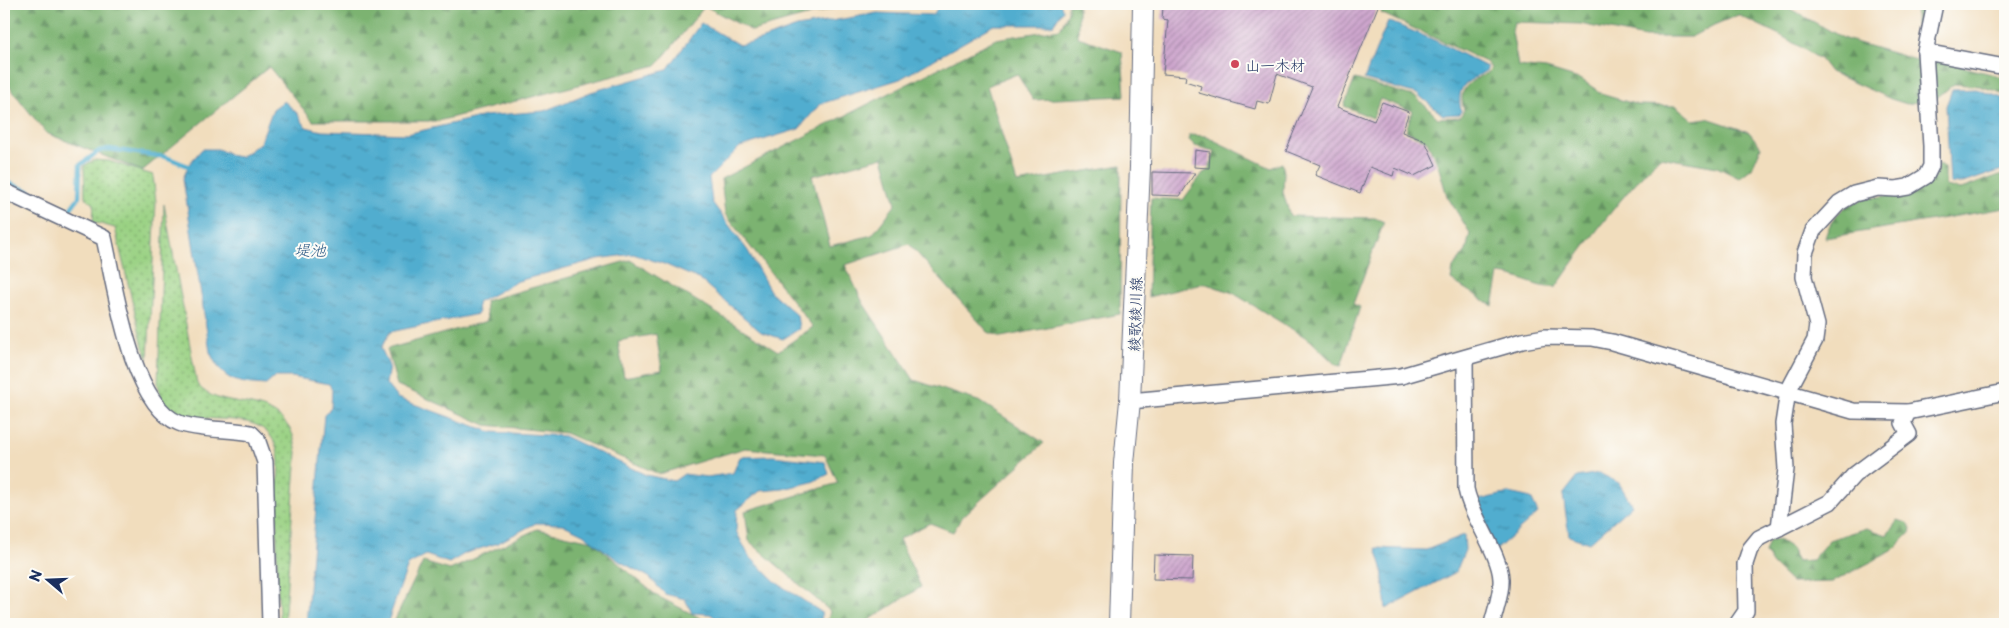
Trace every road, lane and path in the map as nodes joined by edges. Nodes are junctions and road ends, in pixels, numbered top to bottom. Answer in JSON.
{"nodes":[{"id":1,"x":1143,"y":4,"type":"edge"},
{"id":2,"x":1935,"y":4,"type":"edge"},
{"id":3,"x":1925,"y":52,"type":"junction"},
{"id":4,"x":2005,"y":67,"type":"edge"},
{"id":5,"x":4,"y":191,"type":"edge"},
{"id":6,"x":1466,"y":358,"type":"junction"},
{"id":7,"x":1788,"y":391,"type":"junction"},
{"id":8,"x":2005,"y":392,"type":"edge"},
{"id":9,"x":1130,"y":401,"type":"junction"},
{"id":10,"x":1908,"y":412,"type":"junction"},
{"id":11,"x":1780,"y":528,"type":"junction"},
{"id":12,"x":270,"y":624,"type":"edge"},
{"id":13,"x":1120,"y":624,"type":"edge"},
{"id":14,"x":1492,"y":624,"type":"edge"},
{"id":15,"x":1737,"y":624,"type":"edge"}],
"edges":[{"from":1,"to":9,"type":"main road","name":"綾歌綾川線"},
{"from":2,"to":3,"type":"street"},
{"from":3,"to":4,"type":"street"},
{"from":3,"to":7,"type":"street"},
{"from":5,"to":12,"type":"street"},
{"from":6,"to":7,"type":"street"},
{"from":6,"to":9,"type":"street"},
{"from":6,"to":14,"type":"street"},
{"from":7,"to":10,"type":"street"},
{"from":7,"to":11,"type":"street"},
{"from":8,"to":10,"type":"street"},
{"from":9,"to":13,"type":"main road","name":"綾歌綾川線"},
{"from":10,"to":11,"type":"street"},
{"from":11,"to":15,"type":"street"}]}
